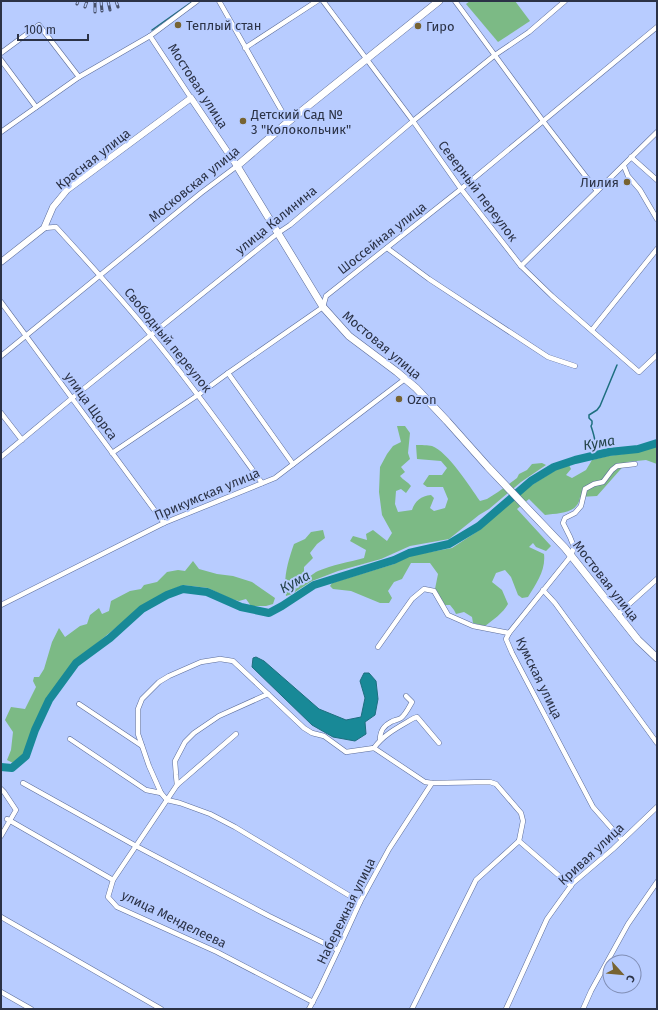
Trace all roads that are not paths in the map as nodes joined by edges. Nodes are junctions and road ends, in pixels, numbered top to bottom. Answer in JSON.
{"nodes":[{"id":1,"x":197,"y":1,"type":"edge"},
{"id":2,"x":219,"y":1,"type":"edge"},
{"id":3,"x":317,"y":1,"type":"edge"},
{"id":4,"x":323,"y":1,"type":"edge"},
{"id":5,"x":439,"y":1,"type":"edge"},
{"id":6,"x":455,"y":1,"type":"edge"},
{"id":7,"x":565,"y":1,"type":"edge"},
{"id":8,"x":657,"y":27,"type":"edge"},
{"id":9,"x":150,"y":36,"type":"junction"},
{"id":10,"x":245,"y":48,"type":"junction"},
{"id":11,"x":1,"y":53,"type":"edge"},
{"id":12,"x":495,"y":55,"type":"junction"},
{"id":13,"x":367,"y":59,"type":"junction"},
{"id":14,"x":1,"y":60,"type":"edge"},
{"id":15,"x":79,"y":76,"type":"junction"},
{"id":16,"x":191,"y":98,"type":"junction"},
{"id":17,"x":36,"y":107,"type":"junction"},
{"id":18,"x":413,"y":121,"type":"junction"},
{"id":19,"x":543,"y":121,"type":"junction"},
{"id":20,"x":288,"y":122,"type":"junction"},
{"id":21,"x":1,"y":132,"type":"edge"},
{"id":22,"x":657,"y":132,"type":"edge"},
{"id":23,"x":631,"y":157,"type":"junction"},
{"id":24,"x":237,"y":166,"type":"junction"},
{"id":25,"x":624,"y":166,"type":"junction"},
{"id":26,"x":657,"y":180,"type":"edge"},
{"id":27,"x":461,"y":189,"type":"junction"},
{"id":28,"x":596,"y":191,"type":"junction"},
{"id":29,"x":657,"y":220,"type":"edge"},
{"id":30,"x":44,"y":228,"type":"junction"},
{"id":31,"x":278,"y":233,"type":"junction"},
{"id":32,"x":388,"y":248,"type":"junction"},
{"id":33,"x":657,"y":249,"type":"edge"},
{"id":34,"x":1,"y":262,"type":"edge"},
{"id":35,"x":521,"y":266,"type":"junction"},
{"id":36,"x":101,"y":275,"type":"junction"},
{"id":37,"x":1,"y":302,"type":"edge"},
{"id":38,"x":323,"y":307,"type":"junction"},
{"id":39,"x":592,"y":330,"type":"junction"},
{"id":40,"x":151,"y":335,"type":"junction"},
{"id":41,"x":27,"y":336,"type":"junction"},
{"id":42,"x":657,"y":355,"type":"edge"},
{"id":43,"x":1,"y":356,"type":"edge"},
{"id":44,"x":575,"y":366,"type":"dead end"},
{"id":45,"x":228,"y":373,"type":"junction"},
{"id":46,"x":405,"y":379,"type":"junction"},
{"id":47,"x":198,"y":395,"type":"junction"},
{"id":48,"x":71,"y":398,"type":"junction"},
{"id":49,"x":1,"y":413,"type":"edge"},
{"id":50,"x":22,"y":440,"type":"junction"},
{"id":51,"x":112,"y":453,"type":"junction"},
{"id":52,"x":1,"y":457,"type":"edge"},
{"id":53,"x":293,"y":464,"type":"junction"},
{"id":54,"x":635,"y":464,"type":"dead end"},
{"id":55,"x":262,"y":483,"type":"junction"},
{"id":56,"x":164,"y":523,"type":"junction"},
{"id":57,"x":571,"y":556,"type":"junction"},
{"id":58,"x":657,"y":579,"type":"edge"},
{"id":59,"x":543,"y":590,"type":"junction"},
{"id":60,"x":1,"y":605,"type":"edge"},
{"id":61,"x":617,"y":615,"type":"junction"},
{"id":62,"x":509,"y":633,"type":"junction"},
{"id":63,"x":378,"y":647,"type":"dead end"},
{"id":64,"x":657,"y":658,"type":"edge"},
{"id":65,"x":268,"y":694,"type":"junction"},
{"id":66,"x":406,"y":696,"type":"dead end"},
{"id":67,"x":79,"y":704,"type":"dead end"},
{"id":68,"x":236,"y":734,"type":"dead end"},
{"id":69,"x":70,"y":739,"type":"dead end"},
{"id":70,"x":380,"y":740,"type":"junction"},
{"id":71,"x":440,"y":743,"type":"dead end"},
{"id":72,"x":657,"y":743,"type":"edge"},
{"id":73,"x":143,"y":747,"type":"junction"},
{"id":74,"x":374,"y":748,"type":"junction"},
{"id":75,"x":23,"y":783,"type":"dead end"},
{"id":76,"x":432,"y":783,"type":"junction"},
{"id":77,"x":178,"y":785,"type":"junction"},
{"id":78,"x":1,"y":789,"type":"edge"},
{"id":79,"x":161,"y":793,"type":"junction"},
{"id":80,"x":167,"y":800,"type":"junction"},
{"id":81,"x":657,"y":807,"type":"edge"},
{"id":82,"x":9,"y":820,"type":"junction"},
{"id":83,"x":3,"y":826,"type":"edge"},
{"id":84,"x":1,"y":836,"type":"edge"},
{"id":85,"x":622,"y":840,"type":"junction"},
{"id":86,"x":518,"y":841,"type":"junction"},
{"id":87,"x":136,"y":846,"type":"junction"},
{"id":88,"x":113,"y":880,"type":"junction"},
{"id":89,"x":657,"y":882,"type":"edge"},
{"id":90,"x":571,"y":886,"type":"junction"},
{"id":91,"x":360,"y":902,"type":"junction"},
{"id":92,"x":1,"y":917,"type":"edge"},
{"id":93,"x":338,"y":950,"type":"junction"},
{"id":94,"x":1,"y":992,"type":"edge"},
{"id":95,"x":313,"y":1002,"type":"junction"},
{"id":96,"x":31,"y":1009,"type":"edge"},
{"id":97,"x":161,"y":1009,"type":"edge"},
{"id":98,"x":309,"y":1009,"type":"edge"},
{"id":99,"x":412,"y":1009,"type":"edge"},
{"id":100,"x":506,"y":1009,"type":"edge"},
{"id":101,"x":583,"y":1009,"type":"edge"}],
"edges":[{"from":1,"to":9,"type":"street"},
{"from":2,"to":10,"type":"street"},
{"from":3,"to":10,"type":"street"},
{"from":4,"to":13,"type":"street","name":"Северный переулок"},
{"from":5,"to":13,"type":"main road","name":"Московская улица"},
{"from":6,"to":12,"type":"street"},
{"from":7,"to":12,"type":"street","name":"улица Калинина"},
{"from":8,"to":19,"type":"street","name":"Шоссейная улица"},
{"from":9,"to":15,"type":"street"},
{"from":9,"to":16,"type":"street","name":"Мостовая улица"},
{"from":10,"to":20,"type":"street"},
{"from":11,"to":15,"type":"street"},
{"from":12,"to":18,"type":"street","name":"улица Калинина"},
{"from":12,"to":19,"type":"street"},
{"from":13,"to":18,"type":"street","name":"Северный переулок"},
{"from":13,"to":20,"type":"main road","name":"Московская улица"},
{"from":14,"to":17,"type":"street"},
{"from":15,"to":17,"type":"street"},
{"from":16,"to":24,"type":"street","name":"Мостовая улица"},
{"from":16,"to":30,"type":"street","name":"Красная улица"},
{"from":17,"to":21,"type":"street"},
{"from":18,"to":27,"type":"street","name":"Северный переулок"},
{"from":18,"to":31,"type":"street","name":"улица Калинина"},
{"from":19,"to":27,"type":"street","name":"Шоссейная улица"},
{"from":19,"to":28,"type":"street"},
{"from":20,"to":24,"type":"main road","name":"Московская улица"},
{"from":22,"to":23,"type":"street"},
{"from":23,"to":25,"type":"street"},
{"from":23,"to":26,"type":"street"},
{"from":24,"to":31,"type":"main road","name":"Мостовая улица"},
{"from":24,"to":36,"type":"street","name":"Московская улица"},
{"from":25,"to":28,"type":"street"},
{"from":25,"to":29,"type":"street"},
{"from":27,"to":32,"type":"street","name":"Шоссейная улица"},
{"from":27,"to":35,"type":"street","name":"Северный переулок"},
{"from":28,"to":35,"type":"street"},
{"from":30,"to":34,"type":"street","name":"Красная улица"},
{"from":30,"to":36,"type":"street","name":"Свободный переулок"},
{"from":31,"to":38,"type":"main road","name":"Мостовая улица"},
{"from":31,"to":40,"type":"street","name":"улица Калинина"},
{"from":32,"to":38,"type":"street","name":"Шоссейная улица"},
{"from":32,"to":44,"type":"street"},
{"from":33,"to":39,"type":"street"},
{"from":35,"to":39,"type":"street","name":"Северный переулок"},
{"from":36,"to":40,"type":"street","name":"Свободный переулок"},
{"from":36,"to":41,"type":"street","name":"Московская улица"},
{"from":37,"to":41,"type":"street","name":"улица Щорса"},
{"from":38,"to":45,"type":"street","name":"Шоссейная улица"},
{"from":38,"to":46,"type":"main road","name":"Мостовая улица"},
{"from":39,"to":42,"type":"street","name":"Северный переулок"},
{"from":40,"to":47,"type":"street","name":"Свободный переулок"},
{"from":40,"to":48,"type":"street","name":"улица Калинина"},
{"from":41,"to":43,"type":"street","name":"Московская улица"},
{"from":41,"to":48,"type":"street","name":"улица Щорса"},
{"from":45,"to":47,"type":"street","name":"Шоссейная улица"},
{"from":45,"to":53,"type":"street"},
{"from":46,"to":53,"type":"street","name":"Прикумская улица"},
{"from":46,"to":57,"type":"main road","name":"Мостовая улица"},
{"from":47,"to":51,"type":"street","name":"Шоссейная улица"},
{"from":47,"to":55,"type":"street","name":"Свободный переулок"},
{"from":48,"to":50,"type":"street","name":"улица Калинина"},
{"from":48,"to":51,"type":"street","name":"улица Щорса"},
{"from":49,"to":50,"type":"street"},
{"from":50,"to":52,"type":"street","name":"улица Калинина"},
{"from":51,"to":56,"type":"street","name":"улица Щорса"},
{"from":53,"to":55,"type":"street","name":"Прикумская улица"},
{"from":54,"to":57,"type":"street"},
{"from":55,"to":56,"type":"street","name":"Прикумская улица"},
{"from":56,"to":60,"type":"street","name":"Прикумская улица"},
{"from":57,"to":59,"type":"street"},
{"from":57,"to":61,"type":"main road","name":"Мостовая улица"},
{"from":58,"to":61,"type":"street"},
{"from":59,"to":62,"type":"street"},
{"from":59,"to":72,"type":"street"},
{"from":61,"to":64,"type":"main road","name":"Мостовая улица"},
{"from":62,"to":63,"type":"street","name":"Кумская улица"},
{"from":62,"to":85,"type":"street","name":"Кумская улица"},
{"from":65,"to":73,"type":"street"},
{"from":65,"to":74,"type":"street"},
{"from":65,"to":77,"type":"street"},
{"from":66,"to":70,"type":"street"},
{"from":67,"to":73,"type":"street"},
{"from":68,"to":77,"type":"street"},
{"from":69,"to":79,"type":"street"},
{"from":70,"to":71,"type":"street"},
{"from":70,"to":74,"type":"street"},
{"from":73,"to":79,"type":"street"},
{"from":74,"to":76,"type":"street"},
{"from":75,"to":87,"type":"street"},
{"from":76,"to":86,"type":"street"},
{"from":76,"to":91,"type":"street","name":"Набережная улица"},
{"from":77,"to":80,"type":"street"},
{"from":78,"to":82,"type":"street"},
{"from":79,"to":80,"type":"street"},
{"from":80,"to":87,"type":"street"},
{"from":80,"to":91,"type":"street"},
{"from":81,"to":85,"type":"street","name":"Кривая улица"},
{"from":82,"to":83,"type":"street"},
{"from":82,"to":88,"type":"street","name":"улица Менделеева"},
{"from":83,"to":84,"type":"street"},
{"from":85,"to":90,"type":"street","name":"Кривая улица"},
{"from":86,"to":90,"type":"street"},
{"from":86,"to":99,"type":"street"},
{"from":87,"to":88,"type":"street"},
{"from":87,"to":93,"type":"street"},
{"from":88,"to":95,"type":"street","name":"улица Менделеева"},
{"from":89,"to":101,"type":"street"},
{"from":90,"to":100,"type":"street","name":"Кривая улица"},
{"from":91,"to":93,"type":"street","name":"Набережная улица"},
{"from":92,"to":97,"type":"street"},
{"from":93,"to":95,"type":"street","name":"Набережная улица"},
{"from":94,"to":96,"type":"street"},
{"from":95,"to":98,"type":"street","name":"Набережная улица"}]}
